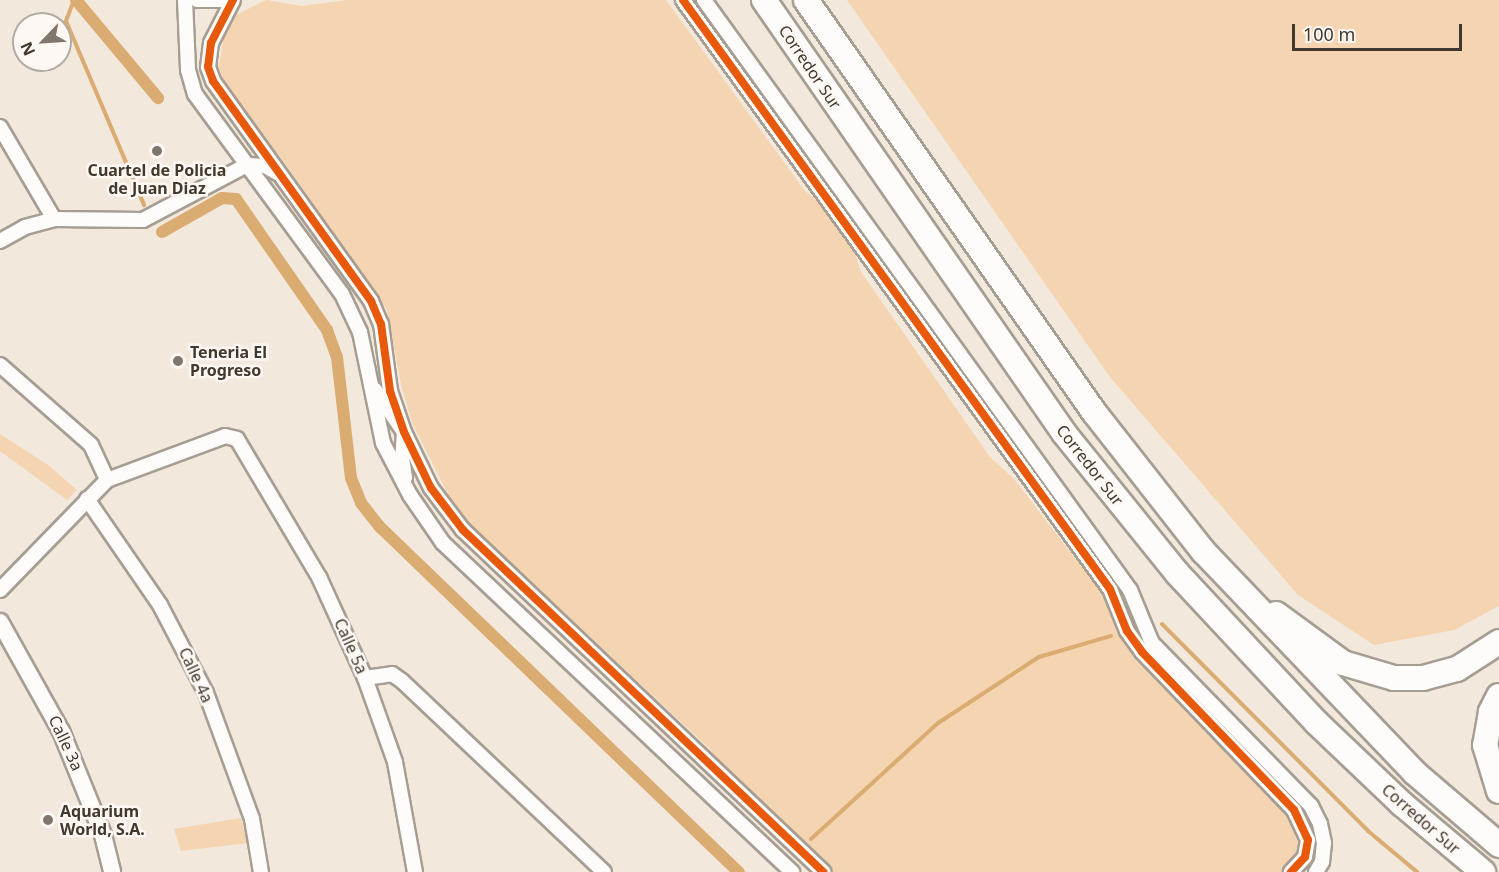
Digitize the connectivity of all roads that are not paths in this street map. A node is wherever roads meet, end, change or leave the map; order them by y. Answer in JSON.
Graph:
{"nodes":[{"id":1,"x":185,"y":0,"type":"edge"},
{"id":2,"x":197,"y":0,"type":"edge"},
{"id":3,"x":226,"y":0,"type":"edge"},
{"id":4,"x":233,"y":0,"type":"edge"},
{"id":5,"x":683,"y":0,"type":"edge"},
{"id":6,"x":704,"y":0,"type":"edge"},
{"id":7,"x":764,"y":0,"type":"edge"},
{"id":8,"x":806,"y":0,"type":"edge"},
{"id":9,"x":0,"y":127,"type":"edge"},
{"id":10,"x":247,"y":131,"type":"junction"},
{"id":11,"x":247,"y":165,"type":"junction"},
{"id":12,"x":281,"y":176,"type":"junction"},
{"id":13,"x":54,"y":219,"type":"junction"},
{"id":14,"x":0,"y":241,"type":"edge"},
{"id":15,"x":0,"y":365,"type":"edge"},
{"id":16,"x":368,"y":374,"type":"junction"},
{"id":17,"x":404,"y":432,"type":"junction"},
{"id":18,"x":107,"y":480,"type":"junction"},
{"id":19,"x":410,"y":495,"type":"junction"},
{"id":20,"x":87,"y":499,"type":"junction"},
{"id":21,"x":1224,"y":575,"type":"junction"},
{"id":22,"x":0,"y":590,"type":"edge"},
{"id":23,"x":0,"y":622,"type":"edge"},
{"id":24,"x":1499,"y":642,"type":"edge"},
{"id":25,"x":557,"y":651,"type":"junction"},
{"id":26,"x":609,"y":669,"type":"junction"},
{"id":27,"x":365,"y":678,"type":"junction"},
{"id":28,"x":1499,"y":696,"type":"edge"},
{"id":29,"x":631,"y":720,"type":"junction"},
{"id":30,"x":1499,"y":791,"type":"edge"},
{"id":31,"x":1499,"y":844,"type":"edge"},
{"id":32,"x":112,"y":872,"type":"edge"},
{"id":33,"x":261,"y":872,"type":"edge"},
{"id":34,"x":415,"y":872,"type":"edge"},
{"id":35,"x":604,"y":872,"type":"edge"},
{"id":36,"x":792,"y":872,"type":"edge"},
{"id":37,"x":824,"y":872,"type":"edge"},
{"id":38,"x":1291,"y":872,"type":"edge"},
{"id":39,"x":1316,"y":872,"type":"edge"},
{"id":40,"x":1483,"y":872,"type":"edge"}],
"edges":[{"from":1,"to":11,"type":"street"},
{"from":2,"to":3,"type":"street"},
{"from":4,"to":10,"type":"street"},
{"from":5,"to":38,"type":"street"},
{"from":6,"to":39,"type":"street"},
{"from":7,"to":40,"type":"highway","name":"Corredor Sur"},
{"from":8,"to":21,"type":"highway","name":"Corredor Sur"},
{"from":9,"to":13,"type":"street"},
{"from":10,"to":11,"type":"street"},
{"from":10,"to":12,"type":"street"},
{"from":11,"to":12,"type":"street"},
{"from":11,"to":13,"type":"street"},
{"from":11,"to":16,"type":"street"},
{"from":12,"to":17,"type":"street"},
{"from":13,"to":14,"type":"street"},
{"from":15,"to":18,"type":"street"},
{"from":16,"to":17,"type":"street"},
{"from":16,"to":19,"type":"street"},
{"from":17,"to":19,"type":"street"},
{"from":17,"to":26,"type":"street"},
{"from":18,"to":20,"type":"street"},
{"from":18,"to":27,"type":"street","name":"Calle 5a"},
{"from":19,"to":25,"type":"street"},
{"from":20,"to":22,"type":"street"},
{"from":20,"to":33,"type":"street","name":"Calle 4a"},
{"from":21,"to":24,"type":"highway"},
{"from":21,"to":31,"type":"highway","name":"Corredor Sur"},
{"from":23,"to":32,"type":"street","name":"Calle 3a"},
{"from":25,"to":26,"type":"street"},
{"from":25,"to":29,"type":"street"},
{"from":26,"to":29,"type":"street"},
{"from":26,"to":37,"type":"street"},
{"from":27,"to":34,"type":"street","name":"Calle 5a"},
{"from":27,"to":35,"type":"street"},
{"from":28,"to":30,"type":"highway"},
{"from":29,"to":36,"type":"street"}]}
